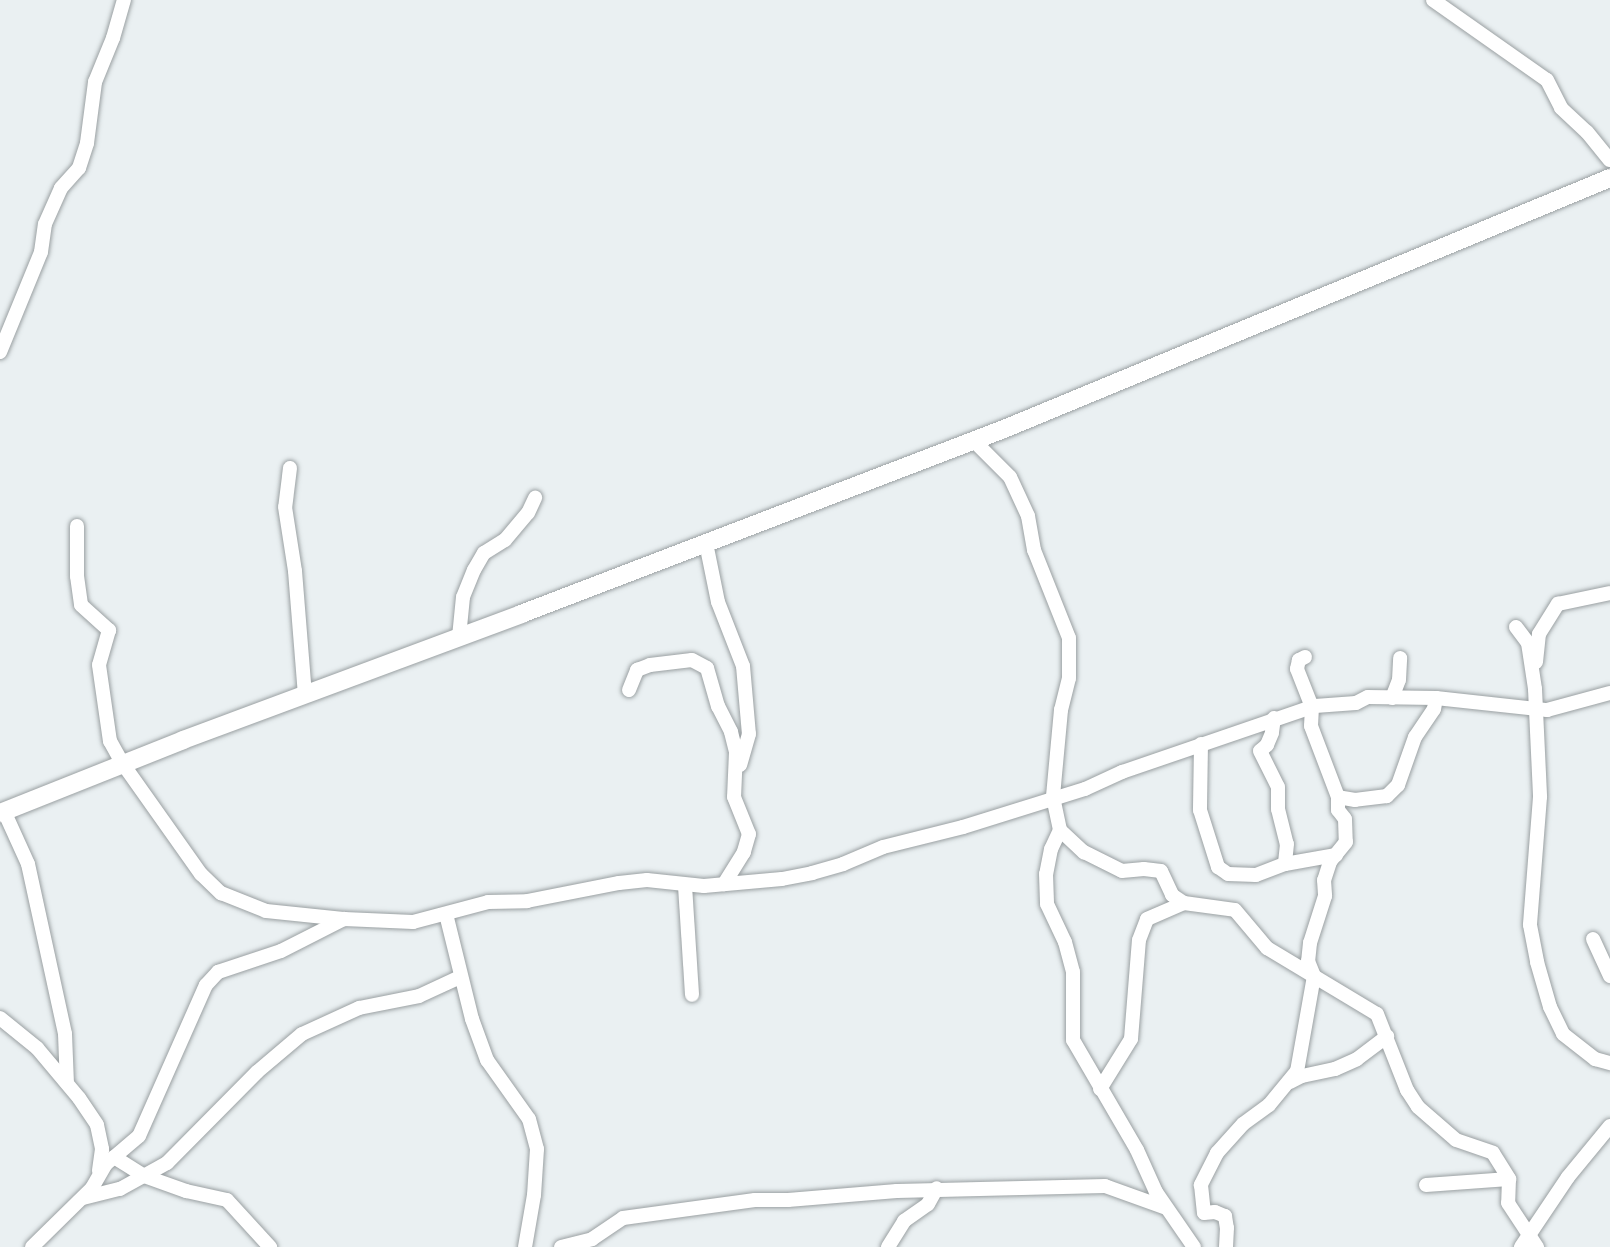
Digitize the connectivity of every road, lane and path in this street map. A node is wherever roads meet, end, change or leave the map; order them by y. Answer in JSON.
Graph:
{"nodes":[{"id":1,"x":124,"y":0,"type":"edge"},
{"id":2,"x":1433,"y":0,"type":"edge"},
{"id":3,"x":1610,"y":160,"type":"edge"},
{"id":4,"x":1610,"y":178,"type":"edge"},
{"id":5,"x":0,"y":352,"type":"edge"},
{"id":6,"x":973,"y":440,"type":"junction"},
{"id":7,"x":290,"y":468,"type":"dead end"},
{"id":8,"x":535,"y":498,"type":"dead end"},
{"id":9,"x":77,"y":526,"type":"dead end"},
{"id":10,"x":706,"y":543,"type":"junction"},
{"id":11,"x":1610,"y":593,"type":"edge"},
{"id":12,"x":1516,"y":627,"type":"dead end"},
{"id":13,"x":459,"y":637,"type":"junction"},
{"id":14,"x":1305,"y":657,"type":"dead end"},
{"id":15,"x":1400,"y":658,"type":"dead end"},
{"id":16,"x":629,"y":690,"type":"dead end"},
{"id":17,"x":1610,"y":693,"type":"edge"},
{"id":18,"x":305,"y":694,"type":"junction"},
{"id":19,"x":1392,"y":698,"type":"junction"},
{"id":20,"x":1436,"y":698,"type":"junction"},
{"id":21,"x":1312,"y":707,"type":"junction"},
{"id":22,"x":1536,"y":709,"type":"junction"},
{"id":23,"x":1274,"y":718,"type":"junction"},
{"id":24,"x":1201,"y":744,"type":"junction"},
{"id":25,"x":123,"y":764,"type":"junction"},
{"id":26,"x":737,"y":772,"type":"junction"},
{"id":27,"x":1338,"y":797,"type":"junction"},
{"id":28,"x":1053,"y":798,"type":"junction"},
{"id":29,"x":2,"y":812,"type":"edge"},
{"id":30,"x":1060,"y":830,"type":"junction"},
{"id":31,"x":1336,"y":855,"type":"junction"},
{"id":32,"x":1285,"y":864,"type":"junction"},
{"id":33,"x":724,"y":884,"type":"junction"},
{"id":34,"x":685,"y":886,"type":"junction"},
{"id":35,"x":1184,"y":903,"type":"junction"},
{"id":36,"x":446,"y":914,"type":"junction"},
{"id":37,"x":345,"y":919,"type":"junction"},
{"id":38,"x":1593,"y":939,"type":"dead end"},
{"id":39,"x":1314,"y":976,"type":"junction"},
{"id":40,"x":1610,"y":976,"type":"edge"},
{"id":41,"x":460,"y":977,"type":"junction"},
{"id":42,"x":692,"y":995,"type":"dead end"},
{"id":43,"x":0,"y":1018,"type":"edge"},
{"id":44,"x":1387,"y":1036,"type":"junction"},
{"id":45,"x":1610,"y":1063,"type":"edge"},
{"id":46,"x":1290,"y":1082,"type":"junction"},
{"id":47,"x":67,"y":1083,"type":"junction"},
{"id":48,"x":1100,"y":1089,"type":"junction"},
{"id":49,"x":1610,"y":1126,"type":"edge"},
{"id":50,"x":114,"y":1157,"type":"junction"},
{"id":51,"x":99,"y":1176,"type":"junction"},
{"id":52,"x":144,"y":1176,"type":"junction"},
{"id":53,"x":1509,"y":1179,"type":"junction"},
{"id":54,"x":1426,"y":1185,"type":"dead end"},
{"id":55,"x":937,"y":1188,"type":"junction"},
{"id":56,"x":83,"y":1198,"type":"junction"},
{"id":57,"x":1166,"y":1208,"type":"junction"},
{"id":58,"x":1525,"y":1241,"type":"edge"},
{"id":59,"x":32,"y":1247,"type":"edge"},
{"id":60,"x":270,"y":1247,"type":"edge"},
{"id":61,"x":525,"y":1247,"type":"edge"},
{"id":62,"x":561,"y":1247,"type":"edge"},
{"id":63,"x":888,"y":1247,"type":"edge"},
{"id":64,"x":1194,"y":1247,"type":"edge"},
{"id":65,"x":1226,"y":1247,"type":"edge"},
{"id":66,"x":1512,"y":1247,"type":"edge"},
{"id":67,"x":1537,"y":1247,"type":"edge"}],
"edges":[{"from":1,"to":5,"type":"street"},
{"from":2,"to":3,"type":"street"},
{"from":4,"to":6,"type":"street"},
{"from":6,"to":10,"type":"street"},
{"from":6,"to":28,"type":"street"},
{"from":7,"to":18,"type":"street"},
{"from":8,"to":13,"type":"street"},
{"from":9,"to":25,"type":"street"},
{"from":10,"to":13,"type":"street"},
{"from":10,"to":26,"type":"street"},
{"from":11,"to":22,"type":"street"},
{"from":12,"to":22,"type":"street"},
{"from":13,"to":18,"type":"street"},
{"from":14,"to":21,"type":"street"},
{"from":15,"to":19,"type":"street"},
{"from":16,"to":26,"type":"street"},
{"from":17,"to":22,"type":"street"},
{"from":18,"to":25,"type":"street"},
{"from":19,"to":20,"type":"street"},
{"from":19,"to":21,"type":"street"},
{"from":20,"to":22,"type":"street"},
{"from":20,"to":27,"type":"street"},
{"from":21,"to":23,"type":"street"},
{"from":21,"to":27,"type":"street"},
{"from":22,"to":45,"type":"street"},
{"from":23,"to":24,"type":"street"},
{"from":23,"to":32,"type":"street"},
{"from":24,"to":28,"type":"street"},
{"from":24,"to":32,"type":"street"},
{"from":25,"to":29,"type":"street"},
{"from":25,"to":37,"type":"street"},
{"from":26,"to":33,"type":"street"},
{"from":27,"to":31,"type":"street"},
{"from":28,"to":30,"type":"street"},
{"from":28,"to":33,"type":"street"},
{"from":29,"to":47,"type":"street"},
{"from":30,"to":35,"type":"street"},
{"from":30,"to":48,"type":"street"},
{"from":31,"to":32,"type":"street"},
{"from":31,"to":39,"type":"street"},
{"from":33,"to":34,"type":"street"},
{"from":34,"to":36,"type":"street"},
{"from":34,"to":42,"type":"street"},
{"from":35,"to":39,"type":"street"},
{"from":35,"to":48,"type":"street"},
{"from":36,"to":37,"type":"street"},
{"from":36,"to":41,"type":"street"},
{"from":37,"to":50,"type":"street"},
{"from":38,"to":40,"type":"street"},
{"from":39,"to":44,"type":"street"},
{"from":39,"to":46,"type":"street"},
{"from":41,"to":52,"type":"street"},
{"from":41,"to":61,"type":"street"},
{"from":43,"to":47,"type":"street"},
{"from":44,"to":46,"type":"street"},
{"from":44,"to":53,"type":"street"},
{"from":46,"to":65,"type":"street"},
{"from":47,"to":51,"type":"street"},
{"from":48,"to":57,"type":"street"},
{"from":49,"to":58,"type":"street"},
{"from":50,"to":51,"type":"street"},
{"from":50,"to":52,"type":"street"},
{"from":51,"to":56,"type":"street"},
{"from":52,"to":56,"type":"street"},
{"from":52,"to":60,"type":"street"},
{"from":53,"to":54,"type":"street"},
{"from":53,"to":58,"type":"street"},
{"from":55,"to":57,"type":"street"},
{"from":55,"to":62,"type":"street"},
{"from":55,"to":63,"type":"street"},
{"from":56,"to":59,"type":"street"},
{"from":57,"to":64,"type":"street"},
{"from":58,"to":66,"type":"street"},
{"from":58,"to":67,"type":"street"}]}
